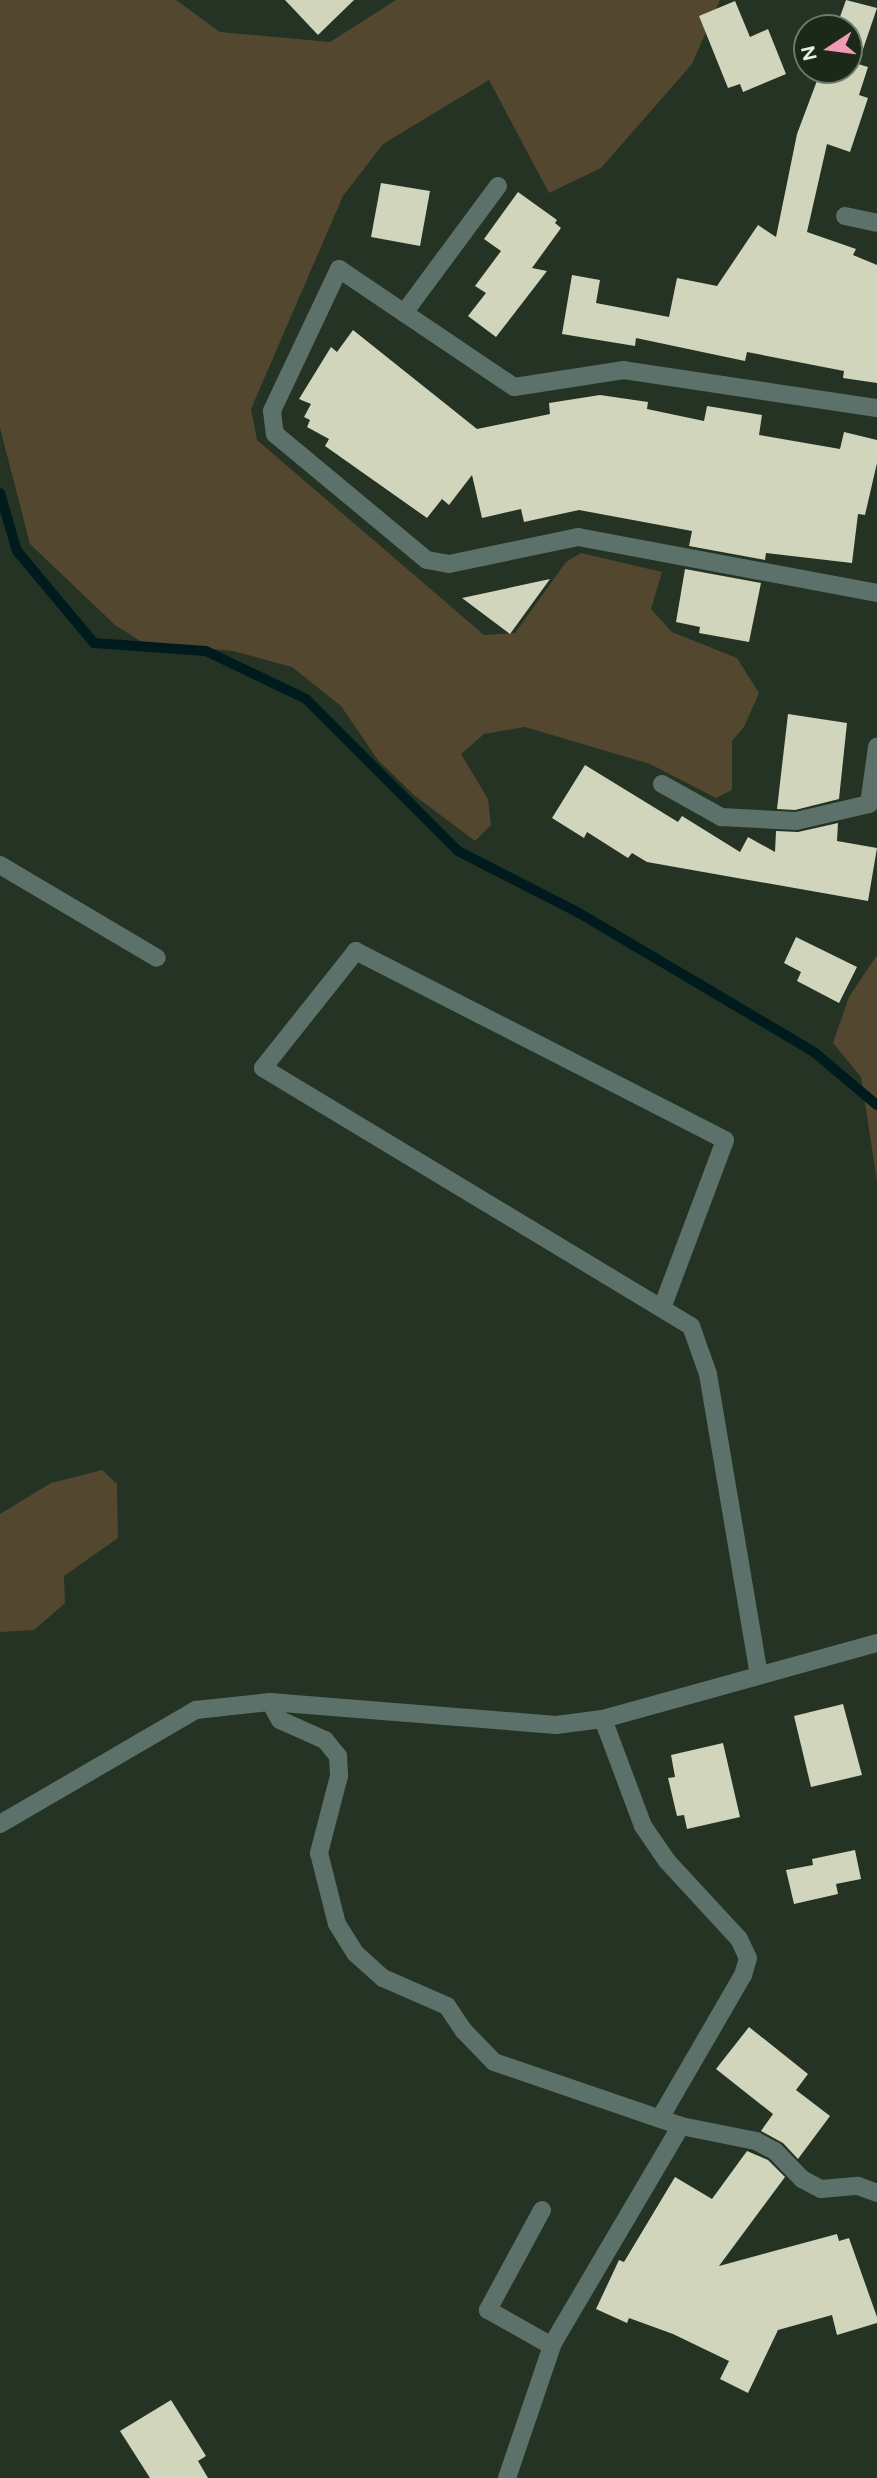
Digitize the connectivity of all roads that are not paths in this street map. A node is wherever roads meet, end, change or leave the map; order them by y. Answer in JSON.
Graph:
{"nodes":[{"id":1,"x":498,"y":186,"type":"dead end"},
{"id":2,"x":845,"y":216,"type":"dead end"},
{"id":3,"x":877,"y":223,"type":"edge"},
{"id":4,"x":404,"y":313,"type":"junction"},
{"id":5,"x":877,"y":408,"type":"edge"},
{"id":6,"x":877,"y":593,"type":"edge"},
{"id":7,"x":877,"y":747,"type":"edge"},
{"id":8,"x":662,"y":783,"type":"dead end"},
{"id":9,"x":0,"y":865,"type":"edge"},
{"id":10,"x":157,"y":958,"type":"dead end"},
{"id":11,"x":662,"y":1308,"type":"junction"},
{"id":12,"x":877,"y":1643,"type":"edge"},
{"id":13,"x":759,"y":1674,"type":"junction"},
{"id":14,"x":270,"y":1702,"type":"junction"},
{"id":15,"x":603,"y":1719,"type":"junction"},
{"id":16,"x":0,"y":1824,"type":"edge"},
{"id":17,"x":660,"y":2118,"type":"junction"},
{"id":18,"x":681,"y":2126,"type":"junction"},
{"id":19,"x":877,"y":2193,"type":"edge"},
{"id":20,"x":542,"y":2210,"type":"dead end"},
{"id":21,"x":552,"y":2346,"type":"junction"},
{"id":22,"x":507,"y":2478,"type":"edge"}],
"edges":[{"from":1,"to":4,"type":"street"},
{"from":2,"to":3,"type":"street"},
{"from":4,"to":5,"type":"street"},
{"from":4,"to":6,"type":"street"},
{"from":7,"to":8,"type":"street"},
{"from":9,"to":10,"type":"street"},
{"from":11,"to":11,"type":"street"},
{"from":11,"to":13,"type":"street"},
{"from":12,"to":13,"type":"street"},
{"from":13,"to":15,"type":"street"},
{"from":14,"to":15,"type":"street"},
{"from":14,"to":16,"type":"street"},
{"from":14,"to":17,"type":"street"},
{"from":15,"to":17,"type":"street"},
{"from":17,"to":18,"type":"street"},
{"from":18,"to":19,"type":"street"},
{"from":18,"to":21,"type":"street"},
{"from":20,"to":21,"type":"street"},
{"from":21,"to":22,"type":"street"}]}
